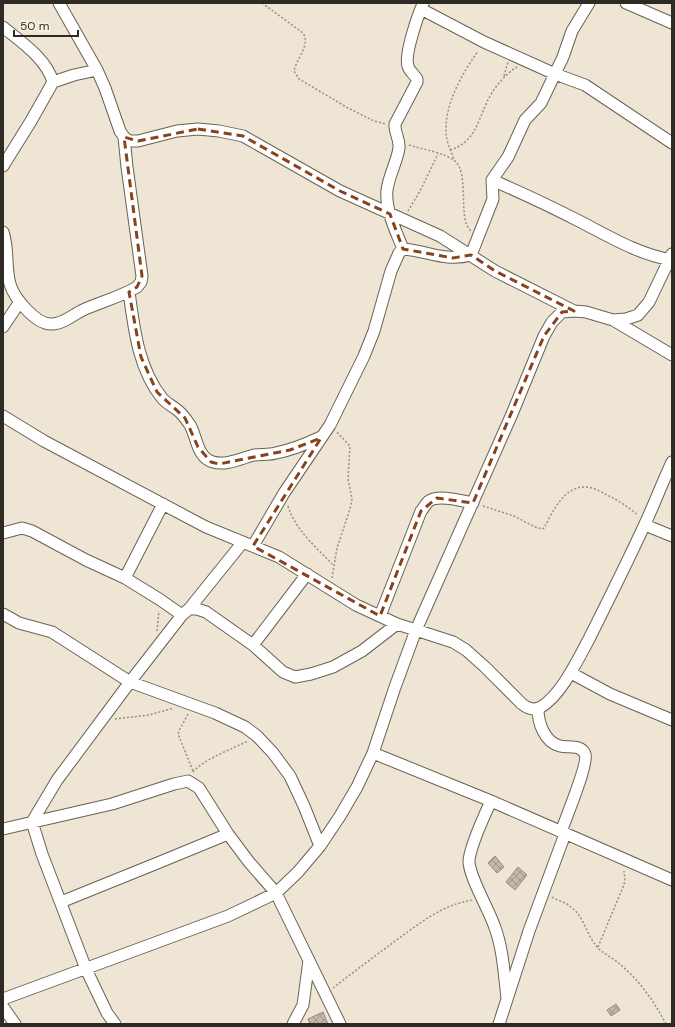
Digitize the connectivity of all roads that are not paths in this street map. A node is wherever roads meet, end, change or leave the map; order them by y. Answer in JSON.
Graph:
{"nodes":[{"id":1,"x":59,"y":3,"type":"edge"},
{"id":2,"x":589,"y":3,"type":"edge"},
{"id":3,"x":626,"y":3,"type":"edge"},
{"id":4,"x":422,"y":6,"type":"edge"},
{"id":5,"x":672,"y":23,"type":"edge"},
{"id":6,"x":3,"y":27,"type":"edge"},
{"id":7,"x":97,"y":70,"type":"junction"},
{"id":8,"x":555,"y":74,"type":"junction"},
{"id":9,"x":53,"y":82,"type":"junction"},
{"id":10,"x":124,"y":137,"type":"junction"},
{"id":11,"x":672,"y":143,"type":"edge"},
{"id":12,"x":3,"y":166,"type":"edge"},
{"id":13,"x":492,"y":180,"type":"junction"},
{"id":14,"x":390,"y":214,"type":"junction"},
{"id":15,"x":403,"y":220,"type":"junction"},
{"id":16,"x":3,"y":232,"type":"edge"},
{"id":17,"x":398,"y":236,"type":"junction"},
{"id":18,"x":403,"y":249,"type":"junction"},
{"id":19,"x":471,"y":255,"type":"junction"},
{"id":20,"x":671,"y":258,"type":"edge"},
{"id":21,"x":129,"y":292,"type":"junction"},
{"id":22,"x":19,"y":303,"type":"junction"},
{"id":23,"x":574,"y":311,"type":"junction"},
{"id":24,"x":613,"y":320,"type":"junction"},
{"id":25,"x":3,"y":327,"type":"edge"},
{"id":26,"x":672,"y":355,"type":"edge"},
{"id":27,"x":3,"y":416,"type":"edge"},
{"id":28,"x":322,"y":437,"type":"junction"},
{"id":29,"x":672,"y":462,"type":"edge"},
{"id":30,"x":474,"y":503,"type":"junction"},
{"id":31,"x":163,"y":504,"type":"junction"},
{"id":32,"x":646,"y":523,"type":"junction"},
{"id":33,"x":3,"y":533,"type":"edge"},
{"id":34,"x":672,"y":536,"type":"edge"},
{"id":35,"x":248,"y":544,"type":"junction"},
{"id":36,"x":307,"y":574,"type":"junction"},
{"id":37,"x":125,"y":578,"type":"junction"},
{"id":38,"x":185,"y":612,"type":"junction"},
{"id":39,"x":3,"y":614,"type":"edge"},
{"id":40,"x":380,"y":616,"type":"junction"},
{"id":41,"x":397,"y":624,"type":"junction"},
{"id":42,"x":416,"y":630,"type":"junction"},
{"id":43,"x":253,"y":644,"type":"junction"},
{"id":44,"x":571,"y":673,"type":"junction"},
{"id":45,"x":130,"y":682,"type":"junction"},
{"id":46,"x":538,"y":709,"type":"junction"},
{"id":47,"x":672,"y":720,"type":"edge"},
{"id":48,"x":373,"y":753,"type":"junction"},
{"id":49,"x":491,"y":801,"type":"junction"},
{"id":50,"x":32,"y":822,"type":"junction"},
{"id":51,"x":3,"y":828,"type":"edge"},
{"id":52,"x":563,"y":833,"type":"junction"},
{"id":53,"x":228,"y":834,"type":"junction"},
{"id":54,"x":320,"y":846,"type":"junction"},
{"id":55,"x":672,"y":880,"type":"edge"},
{"id":56,"x":276,"y":893,"type":"junction"},
{"id":57,"x":61,"y":902,"type":"junction"},
{"id":58,"x":309,"y":959,"type":"junction"},
{"id":59,"x":86,"y":969,"type":"junction"},
{"id":60,"x":507,"y":998,"type":"junction"},
{"id":61,"x":3,"y":1000,"type":"edge"},
{"id":62,"x":15,"y":1024,"type":"edge"},
{"id":63,"x":115,"y":1024,"type":"edge"},
{"id":64,"x":293,"y":1024,"type":"edge"},
{"id":65,"x":340,"y":1024,"type":"edge"},
{"id":66,"x":499,"y":1024,"type":"edge"}],
"edges":[{"from":1,"to":7,"type":"street"},
{"from":2,"to":8,"type":"street"},
{"from":3,"to":5,"type":"street"},
{"from":4,"to":8,"type":"street"},
{"from":4,"to":14,"type":"street"},
{"from":6,"to":9,"type":"street"},
{"from":7,"to":9,"type":"street"},
{"from":7,"to":10,"type":"street"},
{"from":8,"to":11,"type":"street"},
{"from":8,"to":13,"type":"street"},
{"from":9,"to":12,"type":"street"},
{"from":10,"to":14,"type":"street"},
{"from":10,"to":21,"type":"street"},
{"from":13,"to":19,"type":"street"},
{"from":13,"to":20,"type":"street"},
{"from":14,"to":15,"type":"street"},
{"from":14,"to":17,"type":"street"},
{"from":15,"to":17,"type":"street"},
{"from":15,"to":19,"type":"street"},
{"from":16,"to":22,"type":"street"},
{"from":17,"to":18,"type":"street"},
{"from":18,"to":19,"type":"street"},
{"from":18,"to":28,"type":"street"},
{"from":19,"to":23,"type":"street"},
{"from":20,"to":24,"type":"street"},
{"from":21,"to":22,"type":"street"},
{"from":21,"to":28,"type":"street"},
{"from":22,"to":25,"type":"street"},
{"from":23,"to":24,"type":"street"},
{"from":23,"to":30,"type":"street"},
{"from":24,"to":26,"type":"street"},
{"from":27,"to":31,"type":"street"},
{"from":28,"to":35,"type":"street"},
{"from":29,"to":32,"type":"street"},
{"from":30,"to":40,"type":"street"},
{"from":30,"to":42,"type":"street"},
{"from":31,"to":35,"type":"street"},
{"from":31,"to":37,"type":"street"},
{"from":32,"to":34,"type":"street"},
{"from":32,"to":44,"type":"street"},
{"from":33,"to":37,"type":"street"},
{"from":35,"to":36,"type":"street"},
{"from":35,"to":38,"type":"street"},
{"from":36,"to":40,"type":"street"},
{"from":36,"to":43,"type":"street"},
{"from":37,"to":38,"type":"street"},
{"from":38,"to":43,"type":"street"},
{"from":38,"to":45,"type":"street"},
{"from":39,"to":45,"type":"street"},
{"from":40,"to":41,"type":"street"},
{"from":41,"to":42,"type":"street"},
{"from":41,"to":43,"type":"street"},
{"from":42,"to":46,"type":"street"},
{"from":42,"to":48,"type":"street"},
{"from":44,"to":46,"type":"street"},
{"from":44,"to":47,"type":"street"},
{"from":45,"to":50,"type":"street"},
{"from":45,"to":54,"type":"street"},
{"from":46,"to":52,"type":"street"},
{"from":48,"to":49,"type":"street"},
{"from":48,"to":54,"type":"street"},
{"from":49,"to":52,"type":"street"},
{"from":49,"to":60,"type":"street"},
{"from":50,"to":51,"type":"street"},
{"from":50,"to":53,"type":"street"},
{"from":50,"to":57,"type":"street"},
{"from":52,"to":55,"type":"street"},
{"from":52,"to":60,"type":"street"},
{"from":53,"to":56,"type":"street"},
{"from":53,"to":57,"type":"street"},
{"from":54,"to":56,"type":"street"},
{"from":56,"to":58,"type":"street"},
{"from":56,"to":59,"type":"street"},
{"from":57,"to":59,"type":"street"},
{"from":58,"to":64,"type":"street"},
{"from":58,"to":65,"type":"street"},
{"from":59,"to":61,"type":"street"},
{"from":59,"to":63,"type":"street"},
{"from":60,"to":66,"type":"street"},
{"from":61,"to":62,"type":"street"}]}
